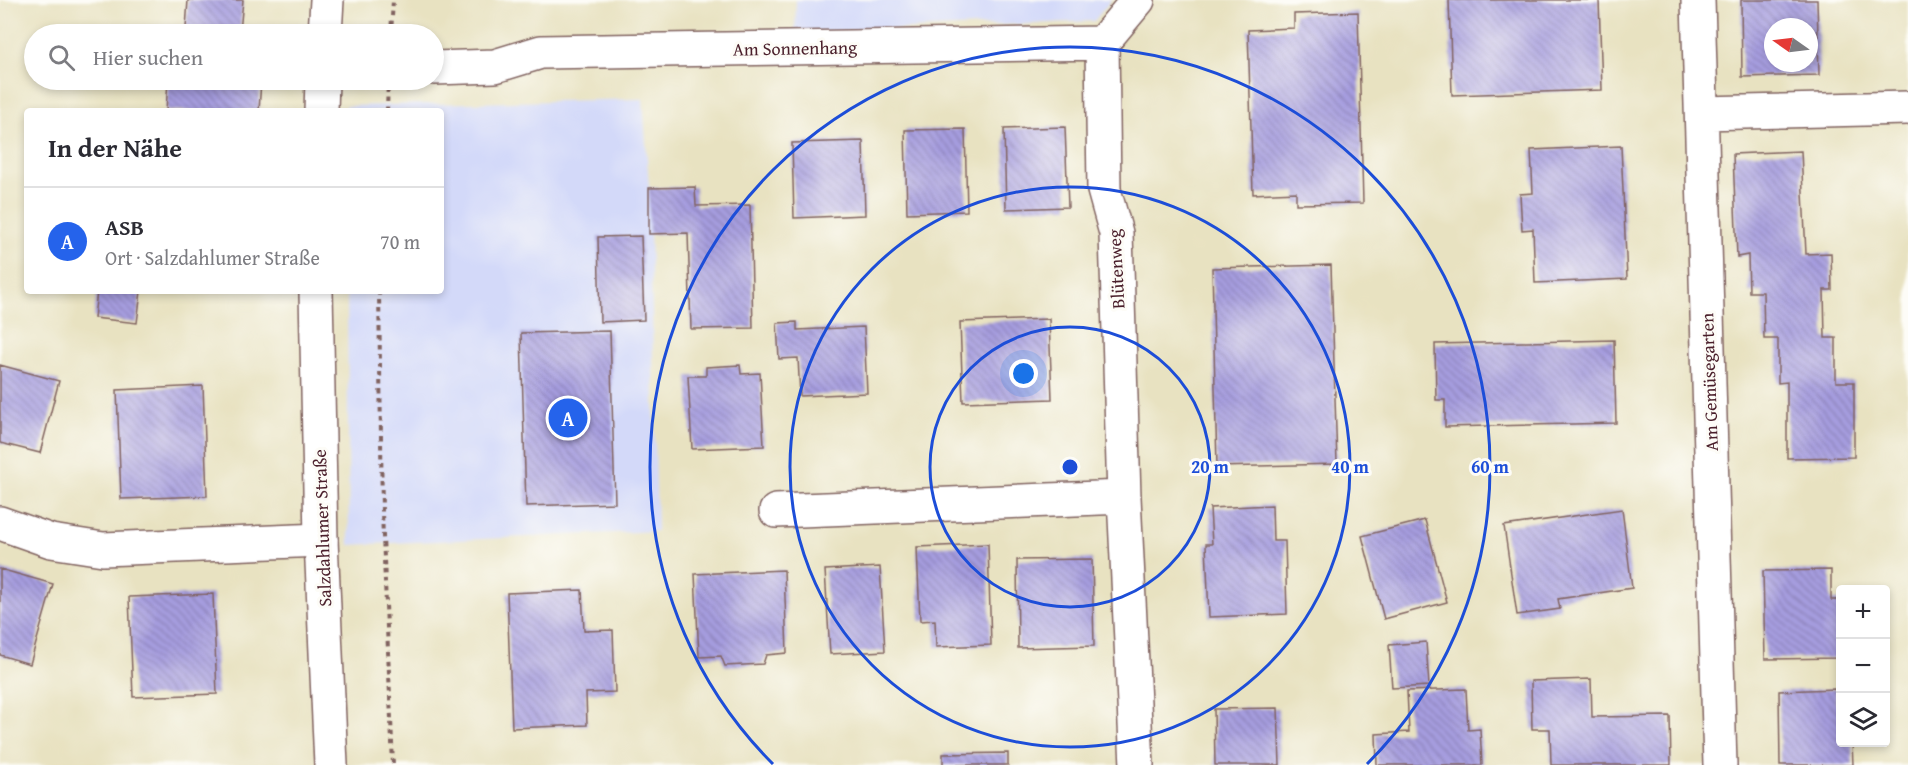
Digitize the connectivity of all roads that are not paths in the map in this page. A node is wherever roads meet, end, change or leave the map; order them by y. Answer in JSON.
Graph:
{"nodes":[{"id":1,"x":327,"y":0,"type":"edge"},
{"id":2,"x":1138,"y":0,"type":"edge"},
{"id":3,"x":1698,"y":0,"type":"edge"},
{"id":4,"x":326,"y":24,"type":"edge"},
{"id":5,"x":1102,"y":44,"type":"junction"},
{"id":6,"x":444,"y":68,"type":"edge"},
{"id":7,"x":322,"y":90,"type":"edge"},
{"id":8,"x":321,"y":108,"type":"edge"},
{"id":9,"x":1908,"y":108,"type":"edge"},
{"id":10,"x":1702,"y":113,"type":"junction"},
{"id":11,"x":316,"y":294,"type":"edge"},
{"id":12,"x":1124,"y":496,"type":"junction"},
{"id":13,"x":776,"y":512,"type":"dead end"},
{"id":14,"x":0,"y":523,"type":"edge"},
{"id":15,"x":321,"y":540,"type":"junction"},
{"id":16,"x":332,"y":765,"type":"edge"},
{"id":17,"x":1137,"y":765,"type":"edge"},
{"id":18,"x":1720,"y":765,"type":"edge"}],
"edges":[{"from":1,"to":4,"type":"street"},
{"from":2,"to":5,"type":"street"},
{"from":3,"to":10,"type":"street","name":"Am Gemüsegarten"},
{"from":5,"to":6,"type":"street","name":"Am Sonnenhang"},
{"from":5,"to":12,"type":"street","name":"Blütenweg"},
{"from":7,"to":8,"type":"street"},
{"from":9,"to":10,"type":"street"},
{"from":10,"to":18,"type":"street","name":"Am Gemüsegarten"},
{"from":11,"to":15,"type":"street","name":"Salzdahlumer Straße"},
{"from":12,"to":13,"type":"street"},
{"from":12,"to":17,"type":"street","name":"Blütenweg"},
{"from":14,"to":15,"type":"street"},
{"from":15,"to":16,"type":"street","name":"Salzdahlumer Straße"}]}
